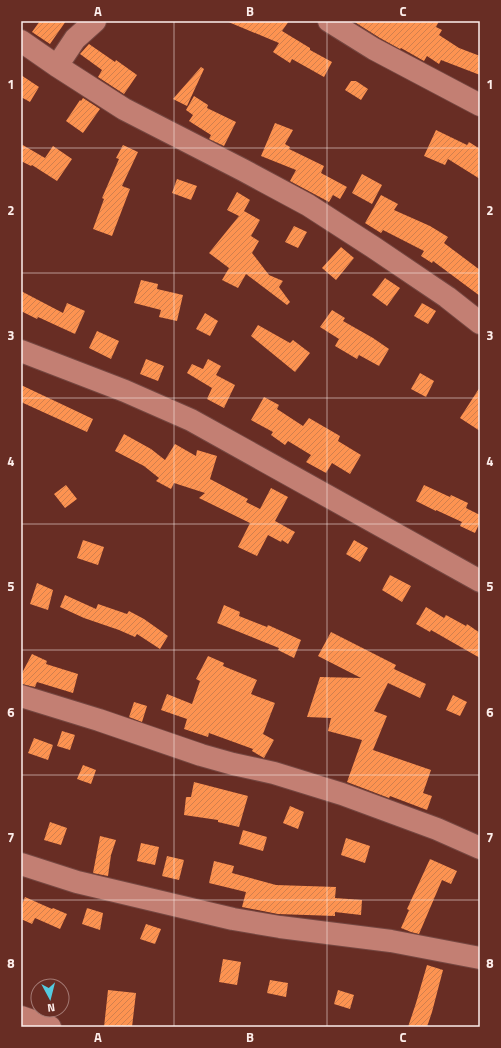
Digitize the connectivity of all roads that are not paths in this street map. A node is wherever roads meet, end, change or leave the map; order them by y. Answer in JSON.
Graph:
{"nodes":[{"id":1,"x":96,"y":21,"type":"edge"},
{"id":2,"x":329,"y":21,"type":"edge"},
{"id":3,"x":21,"y":41,"type":"edge"},
{"id":4,"x":57,"y":66,"type":"junction"},
{"id":5,"x":480,"y":104,"type":"edge"},
{"id":6,"x":480,"y":323,"type":"edge"},
{"id":7,"x":21,"y":351,"type":"edge"},
{"id":8,"x":480,"y":582,"type":"edge"},
{"id":9,"x":21,"y":696,"type":"edge"},
{"id":10,"x":480,"y":848,"type":"edge"},
{"id":11,"x":21,"y":864,"type":"edge"},
{"id":12,"x":480,"y":958,"type":"edge"},
{"id":13,"x":21,"y":1017,"type":"edge"},
{"id":14,"x":50,"y":1027,"type":"edge"}],
"edges":[{"from":1,"to":4,"type":"street"},
{"from":2,"to":5,"type":"street"},
{"from":3,"to":4,"type":"street"},
{"from":4,"to":6,"type":"street"},
{"from":7,"to":8,"type":"street"},
{"from":9,"to":10,"type":"street"},
{"from":11,"to":12,"type":"street"},
{"from":13,"to":14,"type":"street"}]}
